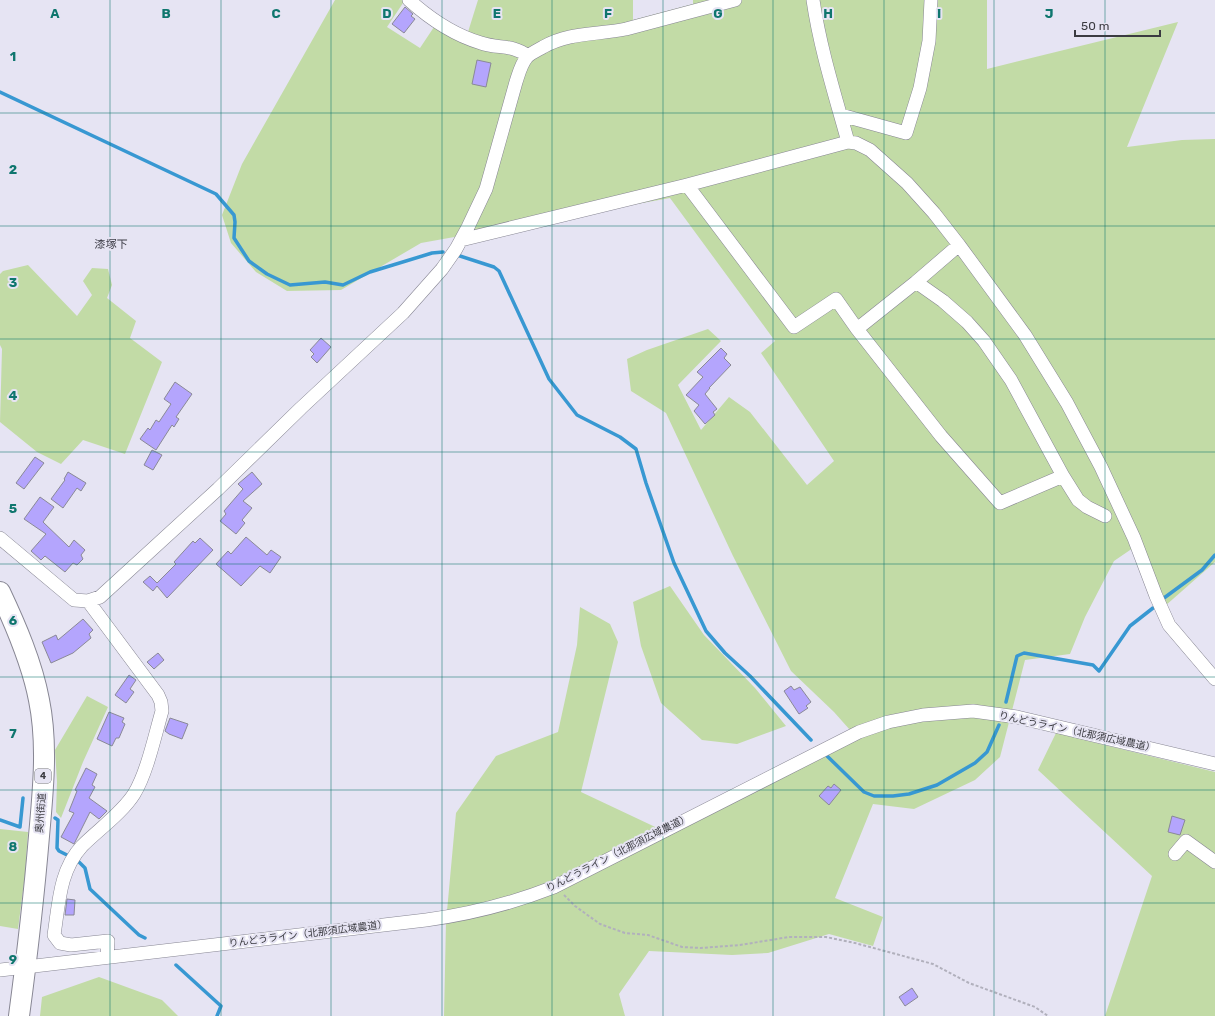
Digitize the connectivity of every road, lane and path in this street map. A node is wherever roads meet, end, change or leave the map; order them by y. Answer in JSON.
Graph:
{"nodes":[{"id":1,"x":409,"y":0,"type":"edge"},
{"id":2,"x":735,"y":0,"type":"edge"},
{"id":3,"x":813,"y":0,"type":"edge"},
{"id":4,"x":931,"y":0,"type":"edge"},
{"id":5,"x":528,"y":56,"type":"junction"},
{"id":6,"x":841,"y":115,"type":"junction"},
{"id":7,"x":848,"y":142,"type":"junction"},
{"id":8,"x":687,"y":185,"type":"junction"},
{"id":9,"x":461,"y":240,"type":"junction"},
{"id":10,"x":959,"y":246,"type":"junction"},
{"id":11,"x":916,"y":282,"type":"junction"},
{"id":12,"x":857,"y":329,"type":"junction"},
{"id":13,"x":1063,"y":476,"type":"junction"},
{"id":14,"x":1105,"y":516,"type":"dead end"},
{"id":15,"x":0,"y":538,"type":"edge"},
{"id":16,"x":0,"y":592,"type":"edge"},
{"id":17,"x":88,"y":601,"type":"junction"},
{"id":18,"x":1215,"y":679,"type":"edge"},
{"id":19,"x":1215,"y":764,"type":"edge"},
{"id":20,"x":1175,"y":854,"type":"dead end"},
{"id":21,"x":1215,"y":862,"type":"edge"},
{"id":22,"x":554,"y":886,"type":"junction"},
{"id":23,"x":107,"y":957,"type":"junction"},
{"id":24,"x":26,"y":967,"type":"junction"},
{"id":25,"x":0,"y":970,"type":"edge"},
{"id":26,"x":19,"y":1016,"type":"edge"},
{"id":27,"x":1048,"y":1016,"type":"edge"}],
"edges":[{"from":1,"to":5,"type":"street"},
{"from":2,"to":5,"type":"street"},
{"from":3,"to":6,"type":"street"},
{"from":4,"to":6,"type":"street"},
{"from":5,"to":9,"type":"street"},
{"from":6,"to":7,"type":"street"},
{"from":7,"to":8,"type":"street"},
{"from":7,"to":10,"type":"street"},
{"from":8,"to":9,"type":"street"},
{"from":8,"to":12,"type":"street"},
{"from":9,"to":17,"type":"street"},
{"from":10,"to":11,"type":"street"},
{"from":10,"to":18,"type":"street"},
{"from":11,"to":12,"type":"street"},
{"from":11,"to":13,"type":"street"},
{"from":12,"to":13,"type":"street"},
{"from":13,"to":14,"type":"street"},
{"from":15,"to":17,"type":"street"},
{"from":16,"to":24,"type":"highway","name":"奥州街道","number":"4"},
{"from":17,"to":23,"type":"street"},
{"from":19,"to":22,"type":"street","name":"りんどうライン（北那須広域農道）"},
{"from":20,"to":21,"type":"street"},
{"from":22,"to":23,"type":"street","name":"りんどうライン（北那須広域農道）"},
{"from":22,"to":27,"type":"path"},
{"from":23,"to":24,"type":"street","name":"りんどうライン（北那須広域農道）"},
{"from":24,"to":25,"type":"street","name":"りんどうライン（北那須広域農道）"},
{"from":24,"to":26,"type":"highway","name":"奥州街道","number":"4"}]}
